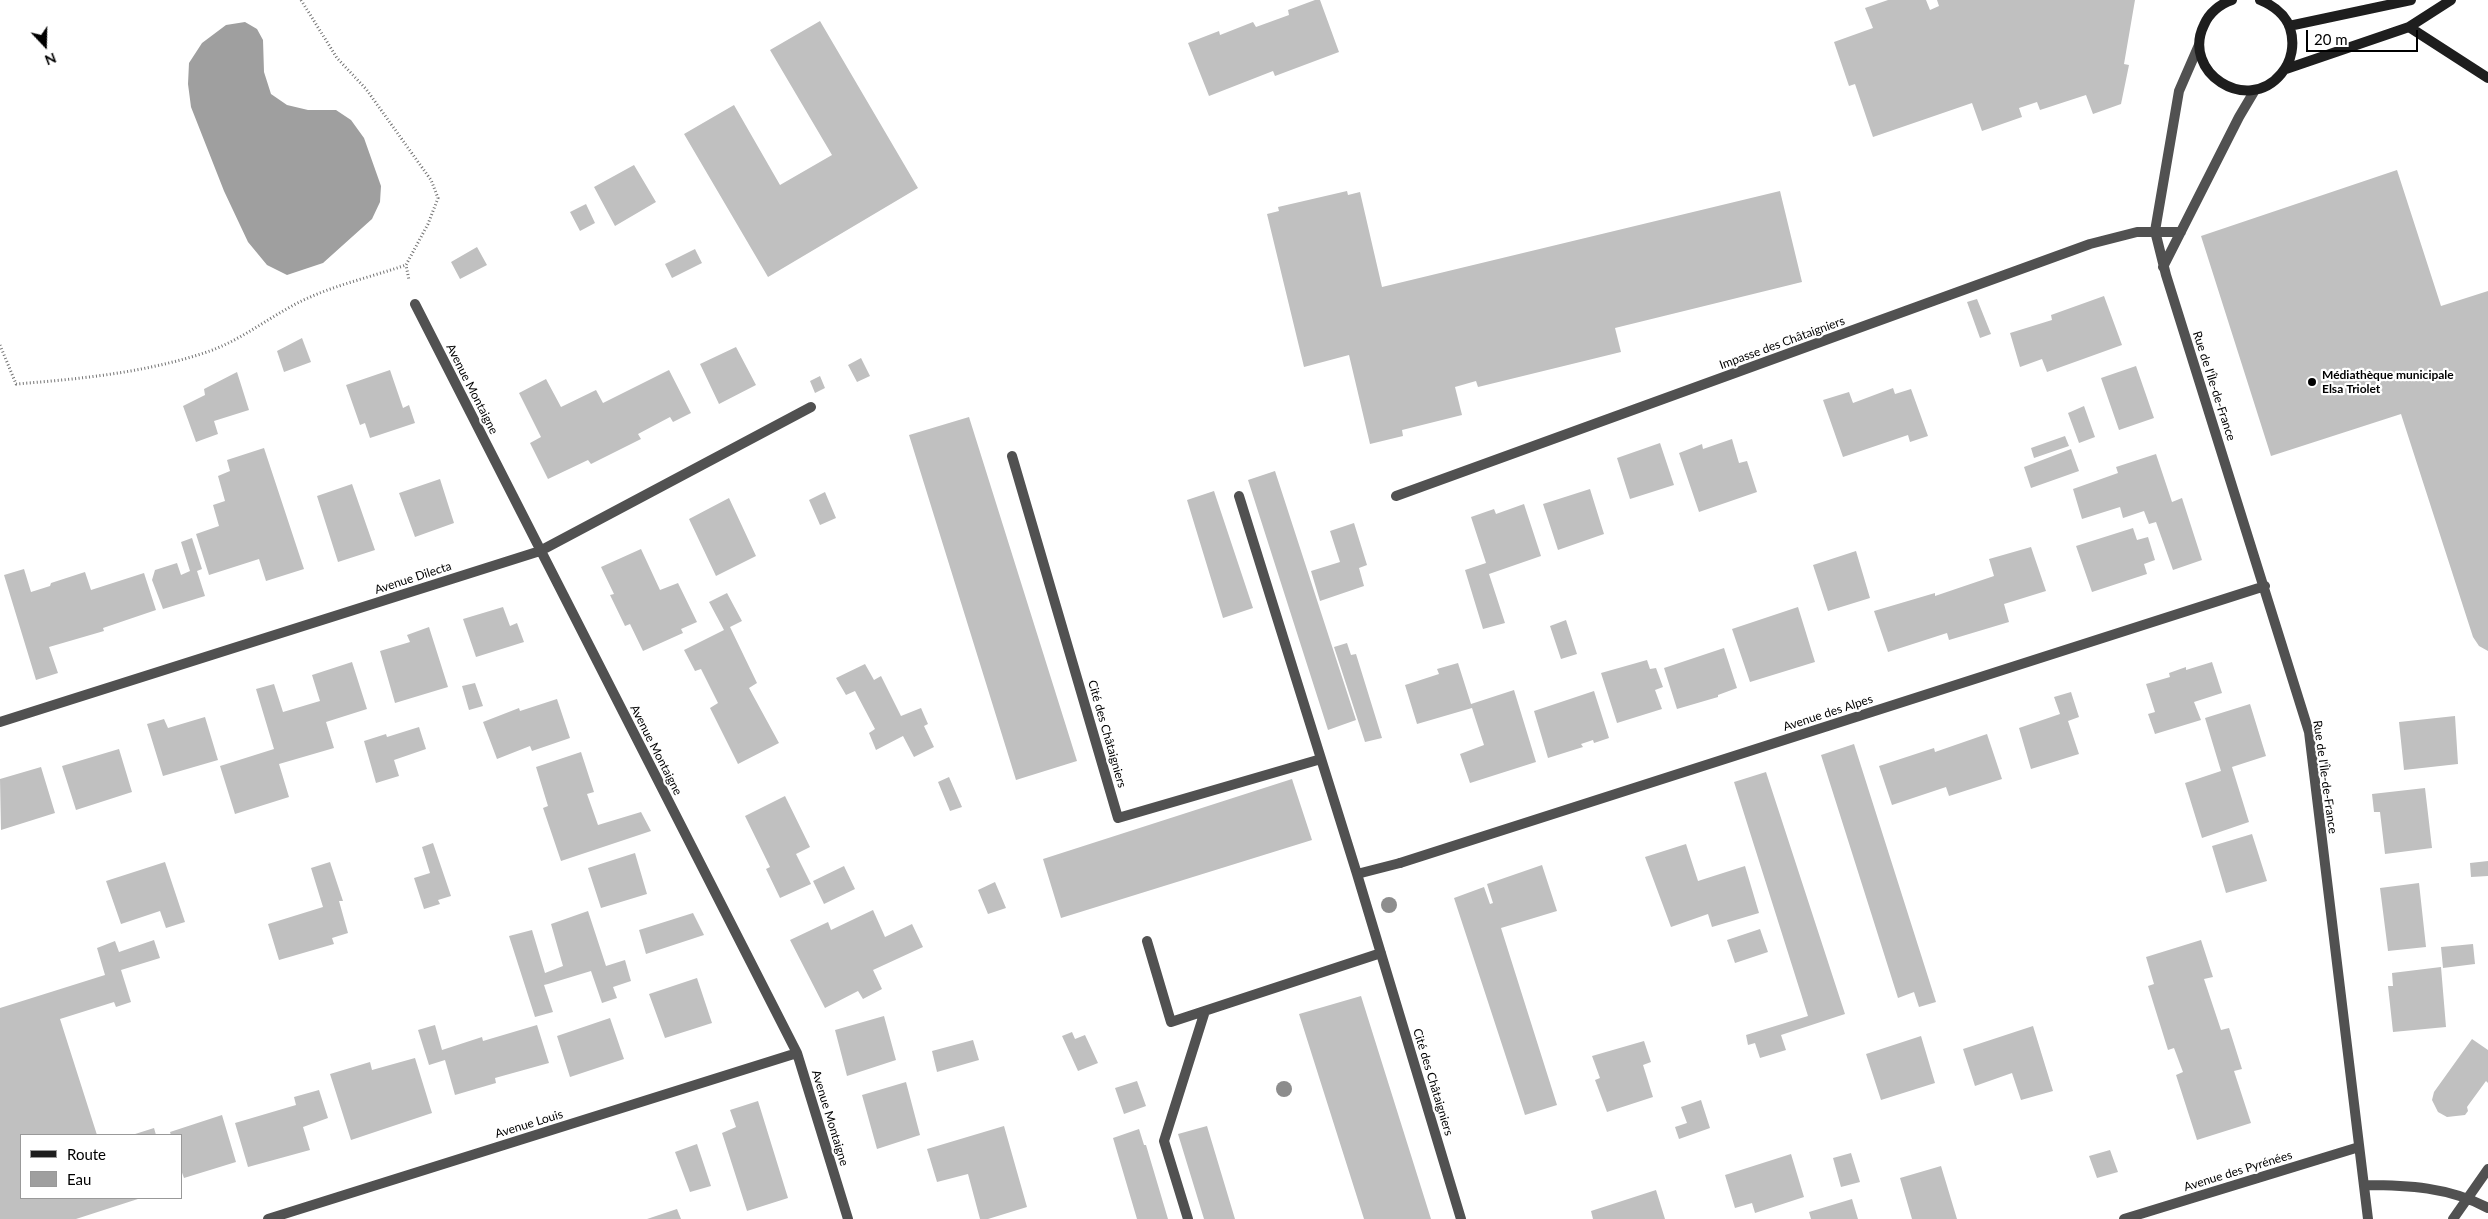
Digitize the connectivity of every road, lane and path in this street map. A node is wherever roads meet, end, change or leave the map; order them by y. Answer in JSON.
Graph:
{"nodes":[{"id":1,"x":301,"y":0,"type":"edge"},
{"id":2,"x":2232,"y":0,"type":"edge"},
{"id":3,"x":2260,"y":0,"type":"edge"},
{"id":4,"x":2411,"y":0,"type":"edge"},
{"id":5,"x":2451,"y":0,"type":"edge"},
{"id":6,"x":2214,"y":4,"type":"edge"},
{"id":7,"x":2289,"y":26,"type":"junction"},
{"id":8,"x":2409,"y":27,"type":"junction"},
{"id":9,"x":2199,"y":45,"type":"junction"},
{"id":10,"x":2286,"y":68,"type":"junction"},
{"id":11,"x":2488,"y":78,"type":"edge"},
{"id":12,"x":2255,"y":90,"type":"junction"},
{"id":13,"x":2155,"y":231,"type":"junction"},
{"id":14,"x":2181,"y":232,"type":"junction"},
{"id":15,"x":406,"y":265,"type":"junction"},
{"id":16,"x":2163,"y":267,"type":"junction"},
{"id":17,"x":415,"y":304,"type":"joint"},
{"id":18,"x":0,"y":345,"type":"edge"},
{"id":19,"x":811,"y":408,"type":"dead end"},
{"id":20,"x":1012,"y":456,"type":"dead end"},
{"id":21,"x":1239,"y":496,"type":"dead end"},
{"id":22,"x":1396,"y":496,"type":"dead end"},
{"id":23,"x":540,"y":552,"type":"junction"},
{"id":24,"x":2265,"y":586,"type":"junction"},
{"id":25,"x":0,"y":722,"type":"edge"},
{"id":26,"x":1321,"y":759,"type":"junction"},
{"id":27,"x":1357,"y":874,"type":"junction"},
{"id":28,"x":1148,"y":941,"type":"dead end"},
{"id":29,"x":1381,"y":953,"type":"junction"},
{"id":30,"x":1205,"y":1011,"type":"junction"},
{"id":31,"x":797,"y":1053,"type":"junction"},
{"id":32,"x":2359,"y":1147,"type":"junction"},
{"id":33,"x":2488,"y":1168,"type":"edge"},
{"id":34,"x":2365,"y":1185,"type":"junction"},
{"id":35,"x":2468,"y":1197,"type":"junction"},
{"id":36,"x":2488,"y":1208,"type":"edge"},
{"id":37,"x":268,"y":1219,"type":"edge"},
{"id":38,"x":848,"y":1219,"type":"edge"},
{"id":39,"x":1188,"y":1219,"type":"edge"},
{"id":40,"x":1461,"y":1219,"type":"edge"},
{"id":41,"x":2124,"y":1219,"type":"edge"},
{"id":42,"x":2368,"y":1219,"type":"edge"},
{"id":43,"x":2453,"y":1219,"type":"edge"}],
"edges":[{"from":1,"to":15,"type":"path"},
{"from":2,"to":6,"type":"street"},
{"from":3,"to":7,"type":"street"},
{"from":4,"to":7,"type":"street"},
{"from":5,"to":8,"type":"street"},
{"from":6,"to":9,"type":"street"},
{"from":7,"to":10,"type":"street"},
{"from":8,"to":10,"type":"street"},
{"from":8,"to":11,"type":"street"},
{"from":9,"to":12,"type":"street"},
{"from":9,"to":13,"type":"street","name":"Rue de l'Île-de-France"},
{"from":10,"to":12,"type":"street"},
{"from":12,"to":14,"type":"street"},
{"from":13,"to":14,"type":"street","name":"Impasse des Châtaigniers"},
{"from":13,"to":16,"type":"street","name":"Rue de l'Île-de-France"},
{"from":13,"to":22,"type":"street","name":"Impasse des Châtaigniers"},
{"from":14,"to":16,"type":"street"},
{"from":15,"to":17,"type":"path"},
{"from":15,"to":18,"type":"path"},
{"from":16,"to":24,"type":"street","name":"Rue de l'Île-de-France"},
{"from":17,"to":23,"type":"street","name":"Avenue Montaigne"},
{"from":19,"to":23,"type":"street","name":"Avenue Dilecta"},
{"from":20,"to":26,"type":"street","name":"Cité des Châtaigniers"},
{"from":21,"to":26,"type":"street","name":"Cité des Châtaigniers"},
{"from":23,"to":25,"type":"street","name":"Avenue Dilecta"},
{"from":23,"to":31,"type":"street","name":"Avenue Montaigne"},
{"from":24,"to":27,"type":"street","name":"Avenue des Alpes"},
{"from":24,"to":32,"type":"street","name":"Rue de l'Île-de-France"},
{"from":26,"to":27,"type":"street","name":"Cité des Châtaigniers"},
{"from":27,"to":29,"type":"street","name":"Cité des Châtaigniers"},
{"from":28,"to":30,"type":"street"},
{"from":29,"to":30,"type":"street"},
{"from":29,"to":40,"type":"street","name":"Cité des Châtaigniers"},
{"from":30,"to":39,"type":"street"},
{"from":31,"to":37,"type":"street","name":"Avenue Louis"},
{"from":31,"to":38,"type":"street","name":"Avenue Montaigne"},
{"from":32,"to":34,"type":"street","name":"Rue de l'Île-de-France"},
{"from":32,"to":41,"type":"street","name":"Avenue des Pyrénées"},
{"from":33,"to":35,"type":"street"},
{"from":34,"to":35,"type":"street"},
{"from":34,"to":42,"type":"street","name":"Rue de l'Île-de-France"},
{"from":35,"to":36,"type":"street"},
{"from":35,"to":43,"type":"street"}]}
